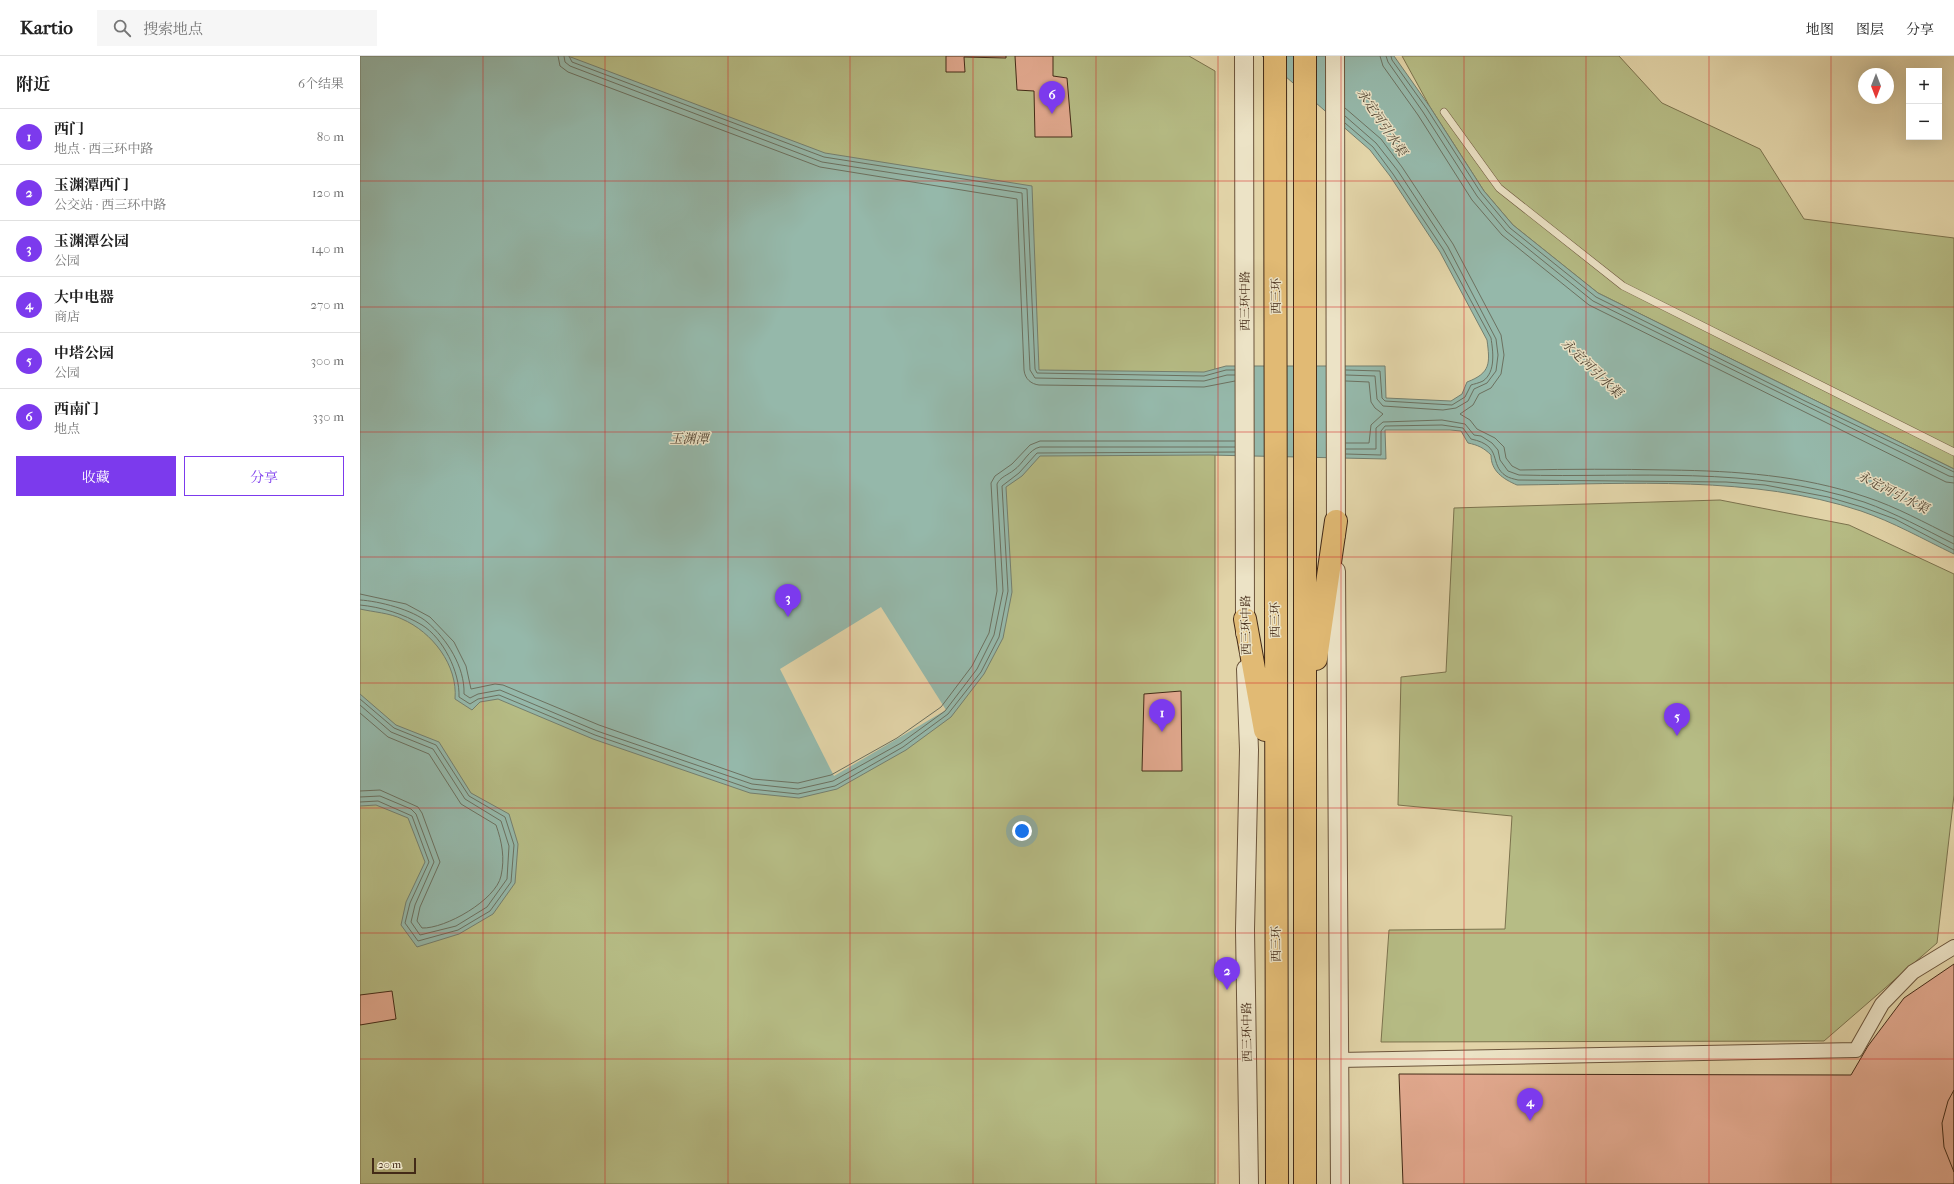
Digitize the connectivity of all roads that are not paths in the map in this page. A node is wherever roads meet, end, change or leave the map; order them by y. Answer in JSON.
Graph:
{"nodes":[{"id":1,"x":1275,"y":56,"type":"edge"},
{"id":2,"x":1305,"y":56,"type":"edge"},
{"id":3,"x":1335,"y":56,"type":"edge"},
{"id":4,"x":1244,"y":60,"type":"edge"},
{"id":5,"x":1444,"y":112,"type":"dead end"},
{"id":6,"x":1954,"y":452,"type":"edge"},
{"id":7,"x":1336,"y":521,"type":"junction"},
{"id":8,"x":1245,"y":620,"type":"junction"},
{"id":9,"x":1305,"y":738,"type":"junction"},
{"id":10,"x":1275,"y":787,"type":"junction"},
{"id":11,"x":1954,"y":947,"type":"edge"},
{"id":12,"x":1339,"y":1060,"type":"junction"},
{"id":13,"x":1249,"y":1184,"type":"edge"},
{"id":14,"x":1277,"y":1184,"type":"edge"},
{"id":15,"x":1305,"y":1184,"type":"edge"},
{"id":16,"x":1340,"y":1184,"type":"edge"}],
"edges":[{"from":1,"to":10,"type":"highway","name":"西三环"},
{"from":2,"to":9,"type":"highway"},
{"from":3,"to":7,"type":"street"},
{"from":4,"to":8,"type":"street","name":"西三环中路"},
{"from":5,"to":6,"type":"lane"},
{"from":7,"to":9,"type":"highway"},
{"from":7,"to":12,"type":"street"},
{"from":8,"to":10,"type":"highway"},
{"from":8,"to":13,"type":"street","name":"西三环中路"},
{"from":9,"to":15,"type":"highway"},
{"from":10,"to":14,"type":"highway","name":"西三环"},
{"from":11,"to":12,"type":"street"},
{"from":12,"to":16,"type":"street"}]}
